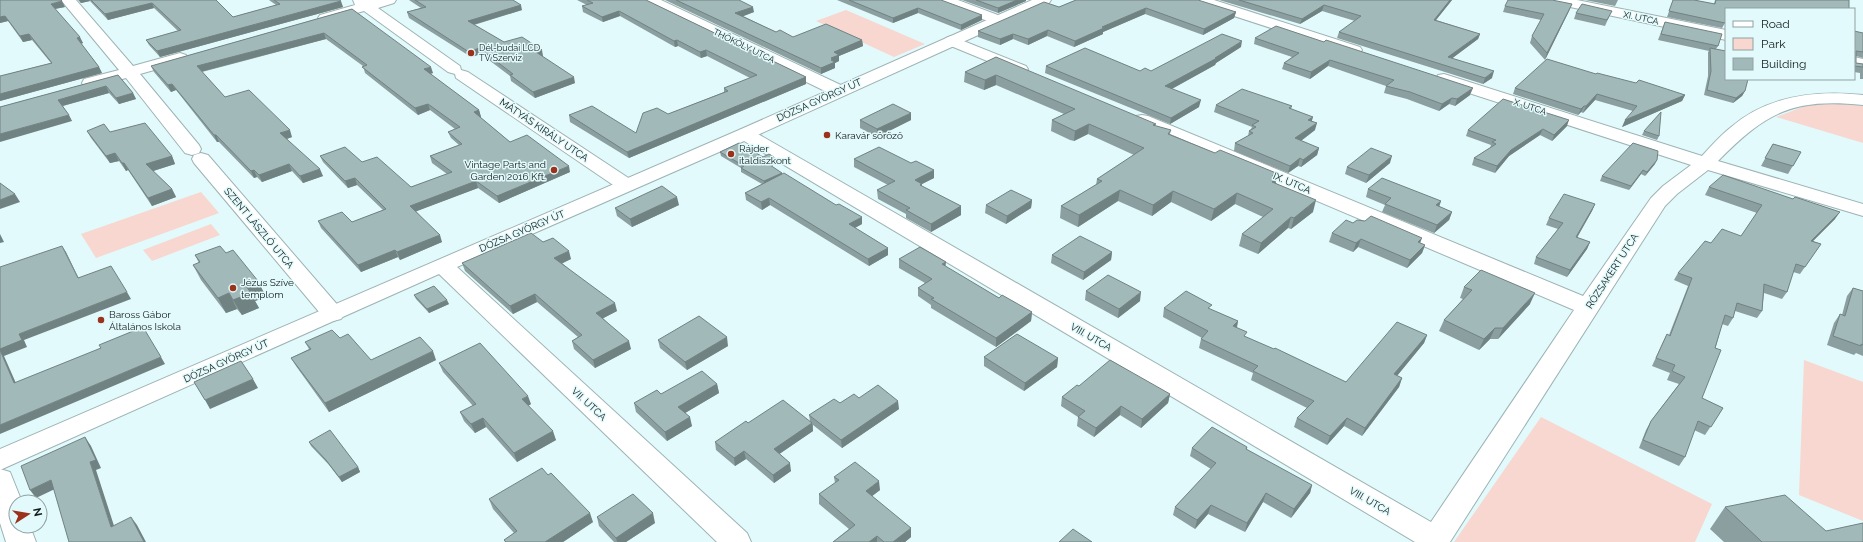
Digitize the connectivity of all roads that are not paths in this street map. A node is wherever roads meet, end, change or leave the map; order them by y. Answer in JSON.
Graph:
{"nodes":[{"id":1,"x":68,"y":0,"type":"edge"},
{"id":2,"x":389,"y":0,"type":"edge"},
{"id":3,"x":650,"y":0,"type":"edge"},
{"id":4,"x":945,"y":0,"type":"edge"},
{"id":5,"x":1044,"y":0,"type":"edge"},
{"id":6,"x":1199,"y":0,"type":"edge"},
{"id":7,"x":1556,"y":0,"type":"edge"},
{"id":8,"x":362,"y":3,"type":"edge"},
{"id":9,"x":998,"y":20,"type":"junction"},
{"id":10,"x":313,"y":21,"type":"edge"},
{"id":11,"x":1725,"y":35,"type":"edge"},
{"id":12,"x":951,"y":41,"type":"junction"},
{"id":13,"x":191,"y":55,"type":"edge"},
{"id":14,"x":1372,"y":56,"type":"edge"},
{"id":15,"x":130,"y":72,"type":"junction"},
{"id":16,"x":1432,"y":75,"type":"edge"},
{"id":17,"x":1037,"y":76,"type":"edge"},
{"id":18,"x":76,"y":87,"type":"edge"},
{"id":19,"x":839,"y":91,"type":"junction"},
{"id":20,"x":1863,"y":100,"type":"edge"},
{"id":21,"x":1125,"y":113,"type":"edge"},
{"id":22,"x":745,"y":134,"type":"junction"},
{"id":23,"x":1705,"y":163,"type":"junction"},
{"id":24,"x":626,"y":185,"type":"junction"},
{"id":25,"x":1863,"y":210,"type":"edge"},
{"id":26,"x":442,"y":265,"type":"junction"},
{"id":27,"x":1588,"y":307,"type":"junction"},
{"id":28,"x":333,"y":314,"type":"junction"},
{"id":29,"x":0,"y":460,"type":"edge"},
{"id":30,"x":0,"y":480,"type":"edge"},
{"id":31,"x":1435,"y":541,"type":"edge"},
{"id":32,"x":21,"y":542,"type":"edge"},
{"id":33,"x":736,"y":542,"type":"edge"}],
"edges":[{"from":1,"to":15,"type":"street","name":"SZENT LÁSZLÓ UTCA"},
{"from":2,"to":8,"type":"street"},
{"from":3,"to":19,"type":"street","name":"THÖKÖLY UTCA"},
{"from":4,"to":9,"type":"street"},
{"from":5,"to":9,"type":"street","name":"DÓZSA GYÖRGY ÚT"},
{"from":6,"to":14,"type":"street"},
{"from":7,"to":11,"type":"street","name":"XI. UTCA"},
{"from":8,"to":10,"type":"street"},
{"from":8,"to":24,"type":"street","name":"MÁTYÁS KIRÁLY UTCA"},
{"from":9,"to":12,"type":"street","name":"DÓZSA GYÖRGY ÚT"},
{"from":12,"to":17,"type":"street"},
{"from":12,"to":19,"type":"street","name":"DÓZSA GYÖRGY ÚT"},
{"from":13,"to":15,"type":"street"},
{"from":15,"to":18,"type":"street"},
{"from":15,"to":28,"type":"street","name":"SZENT LÁSZLÓ UTCA"},
{"from":16,"to":23,"type":"street","name":"X. UTCA"},
{"from":19,"to":22,"type":"street","name":"DÓZSA GYÖRGY ÚT"},
{"from":20,"to":23,"type":"street","name":"RÓZSAKERT UTCA"},
{"from":21,"to":27,"type":"street","name":"IX. UTCA"},
{"from":22,"to":24,"type":"street","name":"DÓZSA GYÖRGY ÚT"},
{"from":22,"to":31,"type":"street","name":"VIII. UTCA"},
{"from":23,"to":25,"type":"street","name":"X. UTCA"},
{"from":23,"to":27,"type":"street","name":"RÓZSAKERT UTCA"},
{"from":24,"to":26,"type":"street","name":"DÓZSA GYÖRGY ÚT"},
{"from":26,"to":28,"type":"street","name":"DÓZSA GYÖRGY ÚT"},
{"from":26,"to":33,"type":"street","name":"VII. UTCA"},
{"from":27,"to":31,"type":"street","name":"RÓZSAKERT UTCA"},
{"from":28,"to":29,"type":"street","name":"DÓZSA GYÖRGY ÚT"},
{"from":30,"to":32,"type":"street"}]}
